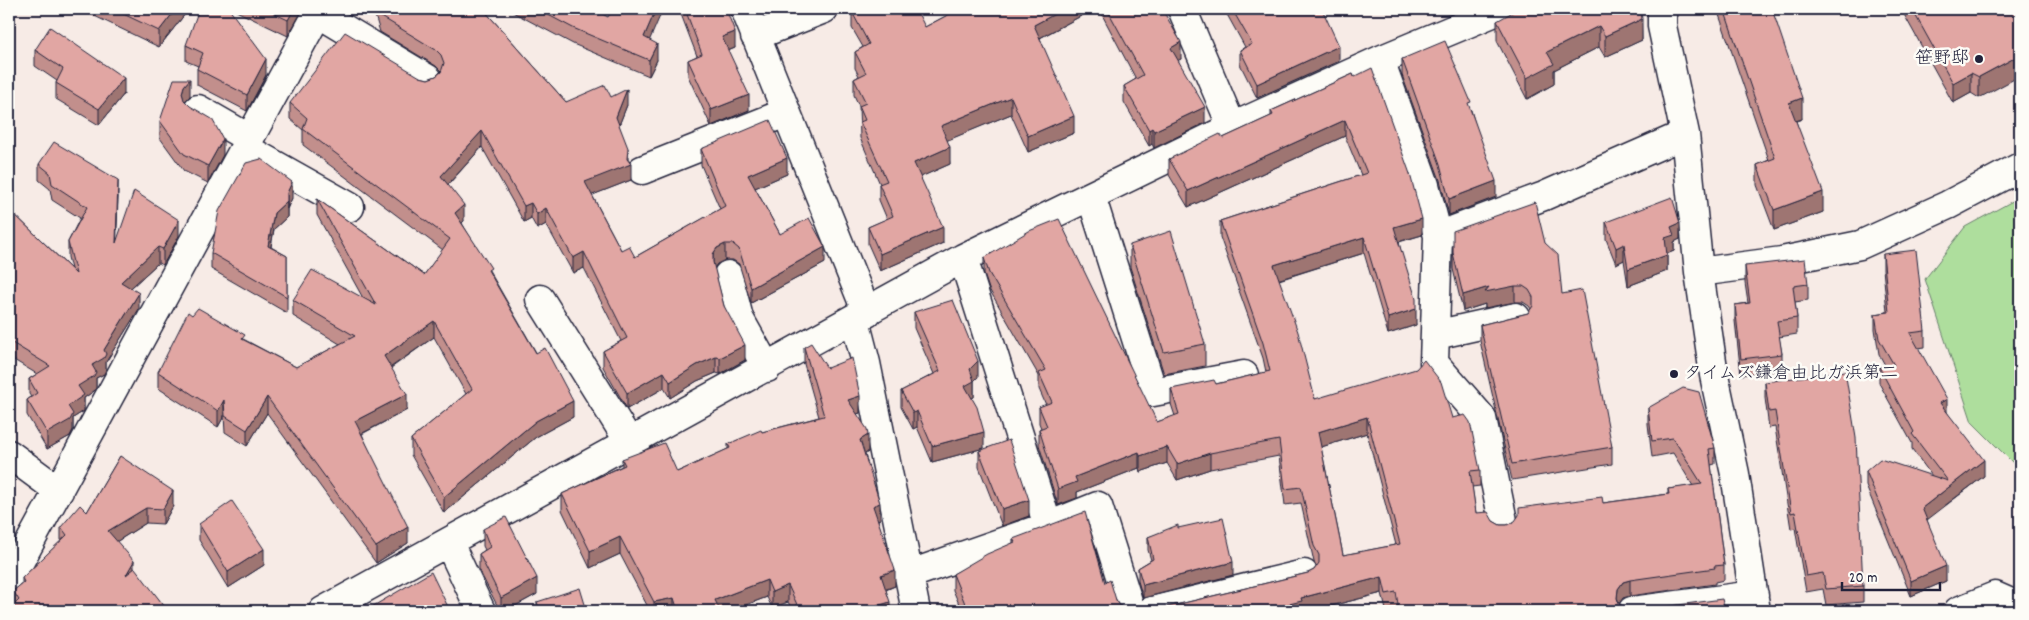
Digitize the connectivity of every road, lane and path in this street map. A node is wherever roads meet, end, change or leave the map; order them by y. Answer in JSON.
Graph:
{"nodes":[{"id":1,"x":745,"y":9,"type":"edge"},
{"id":2,"x":824,"y":9,"type":"edge"},
{"id":3,"x":1182,"y":9,"type":"edge"},
{"id":4,"x":1502,"y":9,"type":"edge"},
{"id":5,"x":1662,"y":9,"type":"edge"},
{"id":6,"x":319,"y":11,"type":"edge"},
{"id":7,"x":755,"y":36,"type":"junction"},
{"id":8,"x":1380,"y":60,"type":"junction"},
{"id":9,"x":428,"y":79,"type":"edge"},
{"id":10,"x":198,"y":109,"type":"edge"},
{"id":11,"x":785,"y":113,"type":"junction"},
{"id":12,"x":1232,"y":127,"type":"junction"},
{"id":13,"x":1685,"y":134,"type":"junction"},
{"id":14,"x":247,"y":143,"type":"junction"},
{"id":15,"x":2020,"y":167,"type":"edge"},
{"id":16,"x":642,"y":170,"type":"dead end"},
{"id":17,"x":1091,"y":196,"type":"junction"},
{"id":18,"x":350,"y":207,"type":"dead end"},
{"id":19,"x":1438,"y":236,"type":"junction"},
{"id":20,"x":963,"y":258,"type":"junction"},
{"id":21,"x":1699,"y":272,"type":"junction"},
{"id":22,"x":728,"y":275,"type":"dead end"},
{"id":23,"x":540,"y":299,"type":"dead end"},
{"id":24,"x":861,"y":316,"type":"junction"},
{"id":25,"x":1518,"y":317,"type":"edge"},
{"id":26,"x":1435,"y":336,"type":"junction"},
{"id":27,"x":767,"y":368,"type":"junction"},
{"id":28,"x":1244,"y":375,"type":"edge"},
{"id":29,"x":630,"y":443,"type":"junction"},
{"id":30,"x":9,"y":454,"type":"edge"},
{"id":31,"x":59,"y":491,"type":"junction"},
{"id":32,"x":1048,"y":526,"type":"junction"},
{"id":33,"x":1504,"y":526,"type":"edge"},
{"id":34,"x":449,"y":543,"type":"junction"},
{"id":35,"x":1304,"y":574,"type":"edge"},
{"id":36,"x":908,"y":575,"type":"junction"},
{"id":37,"x":9,"y":581,"type":"edge"},
{"id":38,"x":1755,"y":603,"type":"edge"},
{"id":39,"x":2020,"y":608,"type":"edge"},
{"id":40,"x":323,"y":611,"type":"edge"},
{"id":41,"x":481,"y":611,"type":"edge"},
{"id":42,"x":916,"y":611,"type":"edge"},
{"id":43,"x":1131,"y":611,"type":"edge"},
{"id":44,"x":1151,"y":611,"type":"edge"},
{"id":45,"x":1632,"y":611,"type":"edge"},
{"id":46,"x":1958,"y":611,"type":"edge"}],
"edges":[{"from":1,"to":7,"type":"street"},
{"from":2,"to":7,"type":"street"},
{"from":3,"to":12,"type":"street"},
{"from":4,"to":8,"type":"street"},
{"from":5,"to":13,"type":"street"},
{"from":6,"to":9,"type":"street"},
{"from":6,"to":14,"type":"street"},
{"from":7,"to":11,"type":"street"},
{"from":8,"to":12,"type":"street"},
{"from":8,"to":19,"type":"street"},
{"from":10,"to":14,"type":"street"},
{"from":11,"to":16,"type":"street"},
{"from":11,"to":24,"type":"street"},
{"from":12,"to":17,"type":"street"},
{"from":13,"to":19,"type":"street"},
{"from":13,"to":21,"type":"street"},
{"from":14,"to":18,"type":"street"},
{"from":14,"to":31,"type":"street"},
{"from":15,"to":21,"type":"street"},
{"from":17,"to":20,"type":"street"},
{"from":17,"to":28,"type":"street"},
{"from":19,"to":26,"type":"street"},
{"from":20,"to":24,"type":"street"},
{"from":20,"to":32,"type":"street"},
{"from":21,"to":38,"type":"street"},
{"from":22,"to":27,"type":"street"},
{"from":23,"to":29,"type":"street"},
{"from":24,"to":27,"type":"street"},
{"from":24,"to":36,"type":"street"},
{"from":25,"to":26,"type":"street"},
{"from":26,"to":33,"type":"street"},
{"from":27,"to":29,"type":"street"},
{"from":29,"to":34,"type":"street"},
{"from":30,"to":31,"type":"street"},
{"from":31,"to":37,"type":"street"},
{"from":32,"to":36,"type":"street"},
{"from":32,"to":43,"type":"street"},
{"from":34,"to":40,"type":"street"},
{"from":34,"to":41,"type":"street"},
{"from":35,"to":44,"type":"street"},
{"from":36,"to":42,"type":"street"},
{"from":38,"to":45,"type":"street"},
{"from":39,"to":46,"type":"street"}]}
